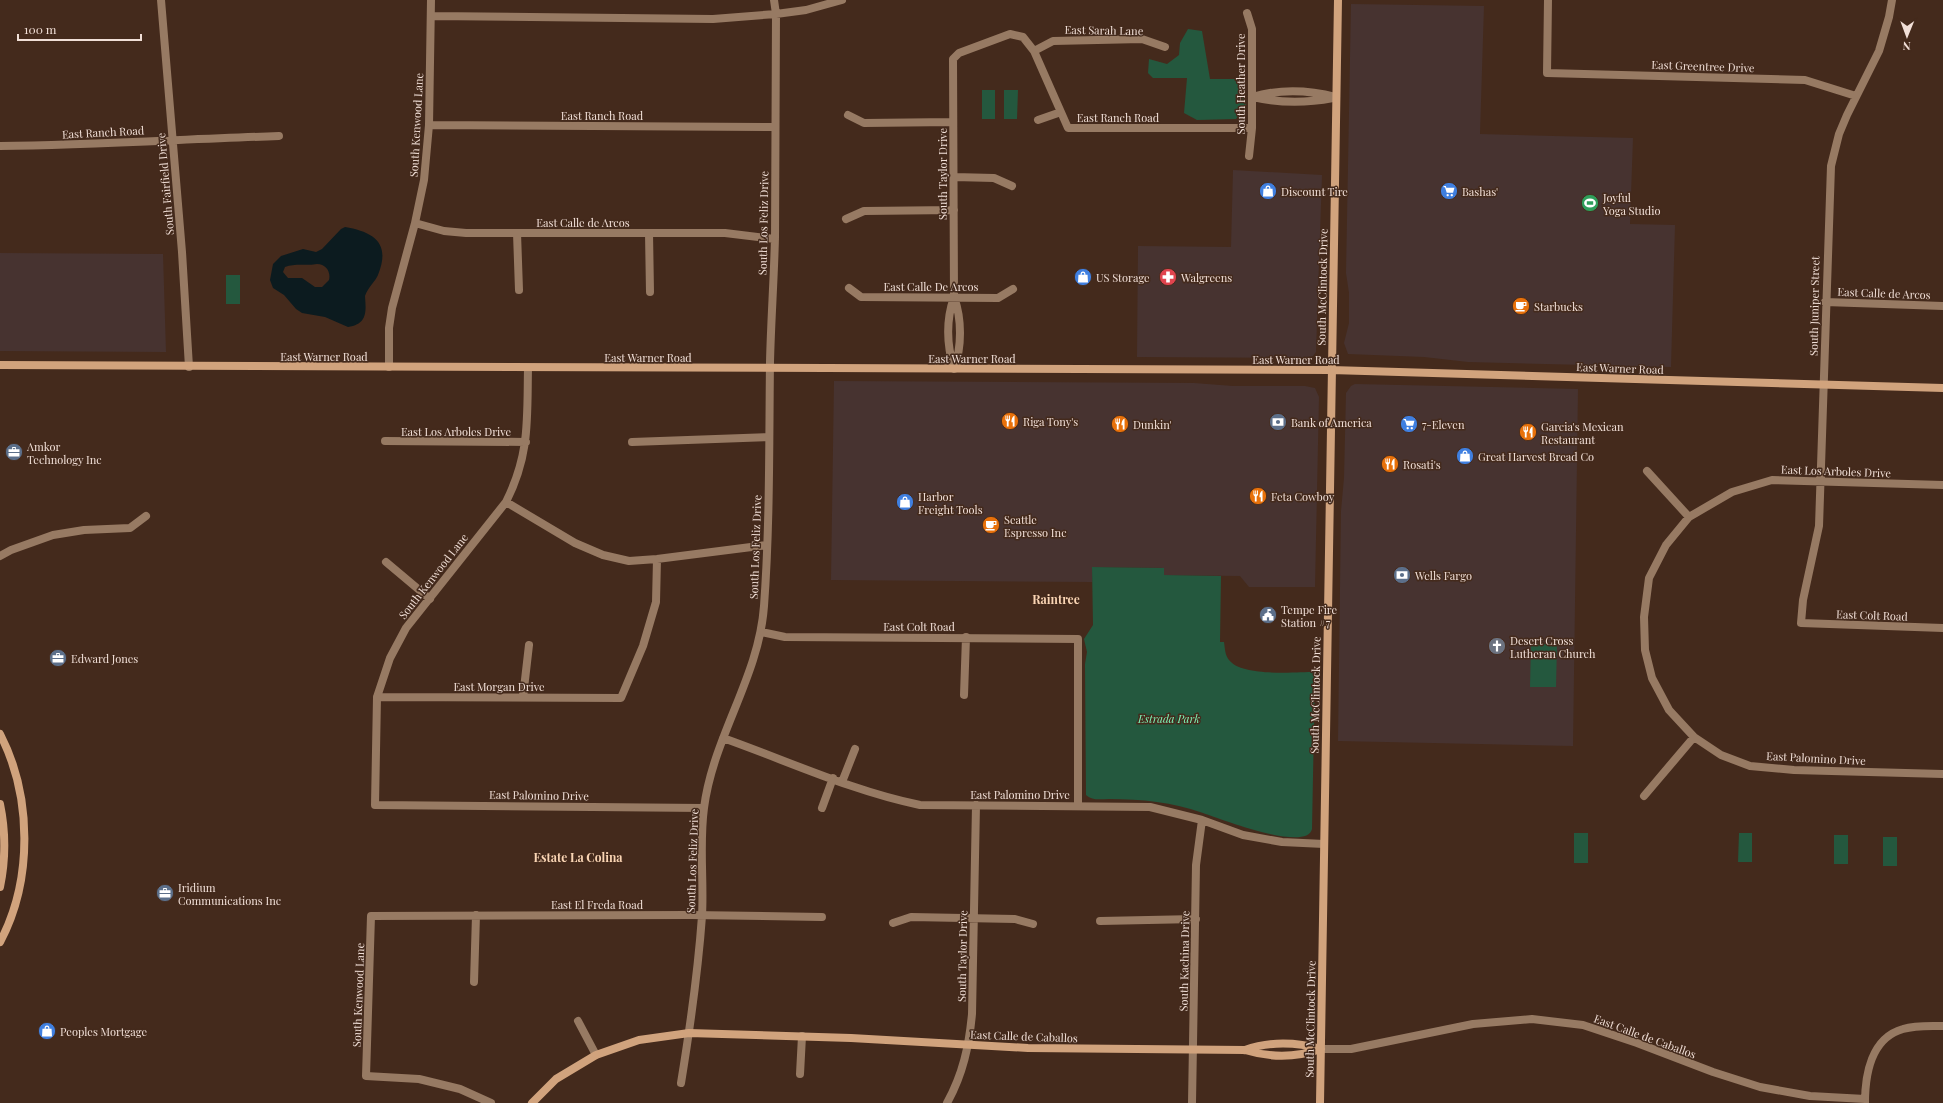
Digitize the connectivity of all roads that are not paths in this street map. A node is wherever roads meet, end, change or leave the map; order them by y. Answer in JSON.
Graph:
{"nodes":[{"id":1,"x":161,"y":0,"type":"edge"},
{"id":2,"x":431,"y":0,"type":"edge"},
{"id":3,"x":774,"y":0,"type":"edge"},
{"id":4,"x":842,"y":0,"type":"edge"},
{"id":5,"x":1338,"y":0,"type":"edge"},
{"id":6,"x":1548,"y":0,"type":"edge"},
{"id":7,"x":1892,"y":0,"type":"edge"},
{"id":8,"x":1247,"y":13,"type":"dead end"},
{"id":9,"x":776,"y":14,"type":"junction"},
{"id":10,"x":431,"y":16,"type":"junction"},
{"id":11,"x":1165,"y":47,"type":"dead end"},
{"id":12,"x":1034,"y":51,"type":"junction"},
{"id":13,"x":1252,"y":96,"type":"junction"},
{"id":14,"x":1856,"y":96,"type":"junction"},
{"id":15,"x":1336,"y":97,"type":"junction"},
{"id":16,"x":1061,"y":112,"type":"junction"},
{"id":17,"x":848,"y":115,"type":"dead end"},
{"id":18,"x":1038,"y":120,"type":"dead end"},
{"id":19,"x":953,"y":122,"type":"junction"},
{"id":20,"x":429,"y":125,"type":"junction"},
{"id":21,"x":776,"y":126,"type":"junction"},
{"id":22,"x":1252,"y":128,"type":"junction"},
{"id":23,"x":279,"y":136,"type":"dead end"},
{"id":24,"x":172,"y":140,"type":"junction"},
{"id":25,"x":0,"y":146,"type":"edge"},
{"id":26,"x":1249,"y":156,"type":"dead end"},
{"id":27,"x":954,"y":177,"type":"junction"},
{"id":28,"x":1012,"y":186,"type":"dead end"},
{"id":29,"x":954,"y":210,"type":"junction"},
{"id":30,"x":846,"y":219,"type":"dead end"},
{"id":31,"x":416,"y":223,"type":"junction"},
{"id":32,"x":517,"y":233,"type":"junction"},
{"id":33,"x":649,"y":233,"type":"junction"},
{"id":34,"x":775,"y":238,"type":"junction"},
{"id":35,"x":849,"y":288,"type":"dead end"},
{"id":36,"x":1013,"y":289,"type":"dead end"},
{"id":37,"x":519,"y":290,"type":"dead end"},
{"id":38,"x":650,"y":292,"type":"dead end"},
{"id":39,"x":954,"y":297,"type":"junction"},
{"id":40,"x":1825,"y":302,"type":"junction"},
{"id":41,"x":1943,"y":306,"type":"edge"},
{"id":42,"x":0,"y":365,"type":"edge"},
{"id":43,"x":189,"y":367,"type":"junction"},
{"id":44,"x":389,"y":367,"type":"junction"},
{"id":45,"x":528,"y":368,"type":"junction"},
{"id":46,"x":770,"y":368,"type":"junction"},
{"id":47,"x":954,"y":369,"type":"junction"},
{"id":48,"x":1331,"y":370,"type":"junction"},
{"id":49,"x":1823,"y":385,"type":"junction"},
{"id":50,"x":1943,"y":388,"type":"edge"},
{"id":51,"x":769,"y":437,"type":"junction"},
{"id":52,"x":385,"y":441,"type":"dead end"},
{"id":53,"x":526,"y":442,"type":"junction"},
{"id":54,"x":632,"y":442,"type":"dead end"},
{"id":55,"x":1647,"y":471,"type":"dead end"},
{"id":56,"x":1820,"y":482,"type":"junction"},
{"id":57,"x":1943,"y":485,"type":"edge"},
{"id":58,"x":506,"y":502,"type":"junction"},
{"id":59,"x":146,"y":516,"type":"dead end"},
{"id":60,"x":1689,"y":517,"type":"junction"},
{"id":61,"x":767,"y":545,"type":"junction"},
{"id":62,"x":0,"y":556,"type":"edge"},
{"id":63,"x":657,"y":559,"type":"junction"},
{"id":64,"x":386,"y":562,"type":"dead end"},
{"id":65,"x":430,"y":599,"type":"junction"},
{"id":66,"x":1801,"y":623,"type":"joint"},
{"id":67,"x":1943,"y":628,"type":"edge"},
{"id":68,"x":761,"y":632,"type":"junction"},
{"id":69,"x":966,"y":637,"type":"junction"},
{"id":70,"x":530,"y":645,"type":"dead end"},
{"id":71,"x":964,"y":695,"type":"dead end"},
{"id":72,"x":377,"y":696,"type":"junction"},
{"id":73,"x":523,"y":697,"type":"junction"},
{"id":74,"x":0,"y":734,"type":"edge"},
{"id":75,"x":723,"y":738,"type":"junction"},
{"id":76,"x":1694,"y":738,"type":"junction"},
{"id":77,"x":855,"y":749,"type":"dead end"},
{"id":78,"x":1943,"y":774,"type":"edge"},
{"id":79,"x":833,"y":778,"type":"junction"},
{"id":80,"x":842,"y":782,"type":"junction"},
{"id":81,"x":1644,"y":796,"type":"dead end"},
{"id":82,"x":0,"y":804,"type":"edge"},
{"id":83,"x":375,"y":805,"type":"joint"},
{"id":84,"x":976,"y":805,"type":"junction"},
{"id":85,"x":1078,"y":805,"type":"junction"},
{"id":86,"x":704,"y":808,"type":"junction"},
{"id":87,"x":822,"y":808,"type":"dead end"},
{"id":88,"x":1202,"y":820,"type":"junction"},
{"id":89,"x":1324,"y":844,"type":"junction"},
{"id":90,"x":0,"y":887,"type":"edge"},
{"id":91,"x":476,"y":915,"type":"junction"},
{"id":92,"x":702,"y":915,"type":"junction"},
{"id":93,"x":371,"y":916,"type":"joint"},
{"id":94,"x":822,"y":917,"type":"dead end"},
{"id":95,"x":973,"y":919,"type":"junction"},
{"id":96,"x":1196,"y":919,"type":"junction"},
{"id":97,"x":1100,"y":921,"type":"dead end"},
{"id":98,"x":893,"y":923,"type":"dead end"},
{"id":99,"x":1033,"y":924,"type":"dead end"},
{"id":100,"x":0,"y":942,"type":"edge"},
{"id":101,"x":474,"y":982,"type":"dead end"},
{"id":102,"x":578,"y":1021,"type":"dead end"},
{"id":103,"x":1943,"y":1026,"type":"edge"},
{"id":104,"x":689,"y":1033,"type":"junction"},
{"id":105,"x":802,"y":1036,"type":"junction"},
{"id":106,"x":969,"y":1045,"type":"junction"},
{"id":107,"x":1193,"y":1049,"type":"junction"},
{"id":108,"x":1321,"y":1049,"type":"junction"},
{"id":109,"x":596,"y":1056,"type":"junction"},
{"id":110,"x":800,"y":1074,"type":"dead end"},
{"id":111,"x":681,"y":1083,"type":"dead end"},
{"id":112,"x":1865,"y":1101,"type":"edge"},
{"id":113,"x":491,"y":1103,"type":"edge"},
{"id":114,"x":532,"y":1103,"type":"edge"},
{"id":115,"x":947,"y":1103,"type":"edge"},
{"id":116,"x":1192,"y":1103,"type":"edge"},
{"id":117,"x":1320,"y":1103,"type":"edge"}],
"edges":[{"from":1,"to":24,"type":"street","name":"South Fairfield Drive"},
{"from":2,"to":10,"type":"street","name":"South Kenwood Lane"},
{"from":3,"to":9,"type":"street","name":"South Los Feliz Drive"},
{"from":4,"to":9,"type":"street"},
{"from":5,"to":15,"type":"main road","name":"South McClintock Drive"},
{"from":6,"to":14,"type":"street","name":"East Greentree Drive"},
{"from":7,"to":14,"type":"street","name":"South Juniper Street"},
{"from":8,"to":13,"type":"street","name":"South Heather Drive"},
{"from":9,"to":10,"type":"street"},
{"from":9,"to":21,"type":"street","name":"South Los Feliz Drive"},
{"from":10,"to":20,"type":"street","name":"South Kenwood Lane"},
{"from":11,"to":12,"type":"street","name":"East Sarah Lane"},
{"from":12,"to":16,"type":"street","name":"East Ranch Road"},
{"from":12,"to":19,"type":"street","name":"South Taylor Drive"},
{"from":13,"to":15,"type":"street"},
{"from":13,"to":22,"type":"street","name":"South Heather Drive"},
{"from":14,"to":40,"type":"street","name":"South Juniper Street"},
{"from":15,"to":48,"type":"main road","name":"South McClintock Drive"},
{"from":16,"to":18,"type":"street"},
{"from":16,"to":22,"type":"street","name":"East Ranch Road"},
{"from":17,"to":19,"type":"street"},
{"from":19,"to":27,"type":"street","name":"South Taylor Drive"},
{"from":20,"to":21,"type":"street","name":"East Ranch Road"},
{"from":20,"to":31,"type":"street","name":"South Kenwood Lane"},
{"from":21,"to":34,"type":"street","name":"South Los Feliz Drive"},
{"from":22,"to":26,"type":"street","name":"South Heather Drive"},
{"from":23,"to":24,"type":"street","name":"East Ranch Road"},
{"from":24,"to":25,"type":"street","name":"East Ranch Road"},
{"from":24,"to":43,"type":"street","name":"South Fairfield Drive"},
{"from":27,"to":28,"type":"street"},
{"from":27,"to":29,"type":"street","name":"South Taylor Drive"},
{"from":29,"to":30,"type":"street"},
{"from":29,"to":39,"type":"street","name":"South Taylor Drive"},
{"from":31,"to":32,"type":"street","name":"East Calle de Arcos"},
{"from":31,"to":44,"type":"street","name":"South Kenwood Lane"},
{"from":32,"to":33,"type":"street","name":"East Calle de Arcos"},
{"from":32,"to":37,"type":"street"},
{"from":33,"to":34,"type":"street","name":"East Calle de Arcos"},
{"from":33,"to":38,"type":"street"},
{"from":34,"to":46,"type":"street","name":"South Los Feliz Drive"},
{"from":35,"to":39,"type":"street","name":"East Calle De Arcos"},
{"from":36,"to":39,"type":"street","name":"East Calle De Arcos"},
{"from":39,"to":47,"type":"street","name":"South Taylor Drive"},
{"from":40,"to":41,"type":"street","name":"East Calle de Arcos"},
{"from":40,"to":49,"type":"street","name":"South Juniper Street"},
{"from":42,"to":43,"type":"main road","name":"East Warner Road"},
{"from":43,"to":44,"type":"main road","name":"East Warner Road"},
{"from":44,"to":45,"type":"main road","name":"East Warner Road"},
{"from":45,"to":46,"type":"main road","name":"East Warner Road"},
{"from":45,"to":53,"type":"street","name":"South Kenwood Lane"},
{"from":46,"to":47,"type":"main road","name":"East Warner Road"},
{"from":46,"to":51,"type":"street","name":"South Los Feliz Drive"},
{"from":47,"to":48,"type":"main road","name":"East Warner Road"},
{"from":48,"to":49,"type":"main road","name":"East Warner Road"},
{"from":48,"to":89,"type":"main road","name":"South McClintock Drive"},
{"from":49,"to":50,"type":"main road","name":"East Warner Road"},
{"from":49,"to":56,"type":"street","name":"South Juniper Street"},
{"from":51,"to":54,"type":"street"},
{"from":51,"to":61,"type":"street","name":"South Los Feliz Drive"},
{"from":52,"to":53,"type":"street","name":"East Los Arboles Drive"},
{"from":53,"to":58,"type":"street","name":"South Kenwood Lane"},
{"from":55,"to":60,"type":"street"},
{"from":56,"to":57,"type":"street","name":"East Los Arboles Drive"},
{"from":56,"to":60,"type":"street","name":"East Los Arboles Drive"},
{"from":56,"to":66,"type":"street","name":"South Juniper Street"},
{"from":58,"to":63,"type":"street"},
{"from":58,"to":65,"type":"street","name":"South Kenwood Lane"},
{"from":59,"to":62,"type":"street"},
{"from":60,"to":76,"type":"street","name":"East Palomino Drive"},
{"from":61,"to":63,"type":"street"},
{"from":61,"to":68,"type":"street","name":"South Los Feliz Drive"},
{"from":63,"to":73,"type":"street","name":"East Morgan Drive"},
{"from":64,"to":65,"type":"street"},
{"from":65,"to":72,"type":"street","name":"South Kenwood Lane"},
{"from":66,"to":67,"type":"street","name":"East Colt Road"},
{"from":68,"to":69,"type":"street","name":"East Colt Road"},
{"from":68,"to":75,"type":"street","name":"South Los Feliz Drive"},
{"from":69,"to":71,"type":"street"},
{"from":69,"to":85,"type":"street","name":"East Colt Road"},
{"from":70,"to":73,"type":"street"},
{"from":72,"to":73,"type":"street","name":"East Morgan Drive"},
{"from":72,"to":83,"type":"street","name":"South Kenwood Lane"},
{"from":74,"to":100,"type":"main road"},
{"from":75,"to":79,"type":"street","name":"East Palomino Drive"},
{"from":75,"to":86,"type":"street","name":"South Los Feliz Drive"},
{"from":76,"to":78,"type":"street","name":"East Palomino Drive"},
{"from":76,"to":81,"type":"street"},
{"from":77,"to":80,"type":"street"},
{"from":79,"to":80,"type":"street","name":"East Palomino Drive"},
{"from":79,"to":87,"type":"street"},
{"from":80,"to":84,"type":"street","name":"East Palomino Drive"},
{"from":82,"to":90,"type":"main road"},
{"from":83,"to":86,"type":"street","name":"East Palomino Drive"},
{"from":84,"to":85,"type":"street","name":"East Palomino Drive"},
{"from":84,"to":95,"type":"street","name":"South Taylor Drive"},
{"from":85,"to":88,"type":"street","name":"East Palomino Drive"},
{"from":86,"to":92,"type":"street","name":"South Los Feliz Drive"},
{"from":88,"to":89,"type":"street","name":"East Palomino Drive"},
{"from":88,"to":96,"type":"street","name":"South Kachina Drive"},
{"from":89,"to":108,"type":"main road","name":"South McClintock Drive"},
{"from":91,"to":92,"type":"street","name":"East El Freda Road"},
{"from":91,"to":93,"type":"street","name":"East El Freda Road"},
{"from":91,"to":101,"type":"street"},
{"from":92,"to":94,"type":"street","name":"East El Freda Road"},
{"from":92,"to":104,"type":"street","name":"South Los Feliz Drive"},
{"from":93,"to":113,"type":"street","name":"South Kenwood Lane"},
{"from":95,"to":98,"type":"street"},
{"from":95,"to":99,"type":"street"},
{"from":95,"to":106,"type":"street","name":"South Taylor Drive"},
{"from":96,"to":97,"type":"street"},
{"from":96,"to":107,"type":"street","name":"South Kachina Drive"},
{"from":102,"to":109,"type":"street"},
{"from":103,"to":112,"type":"street","name":"East Calle de Caballos"},
{"from":104,"to":105,"type":"main road","name":"East Calle de Caballos"},
{"from":104,"to":109,"type":"main road","name":"East Calle de Caballos"},
{"from":104,"to":111,"type":"street","name":"South Los Feliz Drive"},
{"from":105,"to":106,"type":"main road","name":"East Calle de Caballos"},
{"from":105,"to":110,"type":"street"},
{"from":106,"to":107,"type":"main road","name":"East Calle de Caballos"},
{"from":106,"to":115,"type":"street","name":"South Taylor Drive"},
{"from":107,"to":108,"type":"main road","name":"East Calle de Caballos"},
{"from":107,"to":116,"type":"street","name":"South Kachina Drive"},
{"from":108,"to":112,"type":"street","name":"East Calle de Caballos"},
{"from":108,"to":117,"type":"main road","name":"South McClintock Drive"},
{"from":109,"to":114,"type":"main road","name":"East Calle de Caballos"}]}
